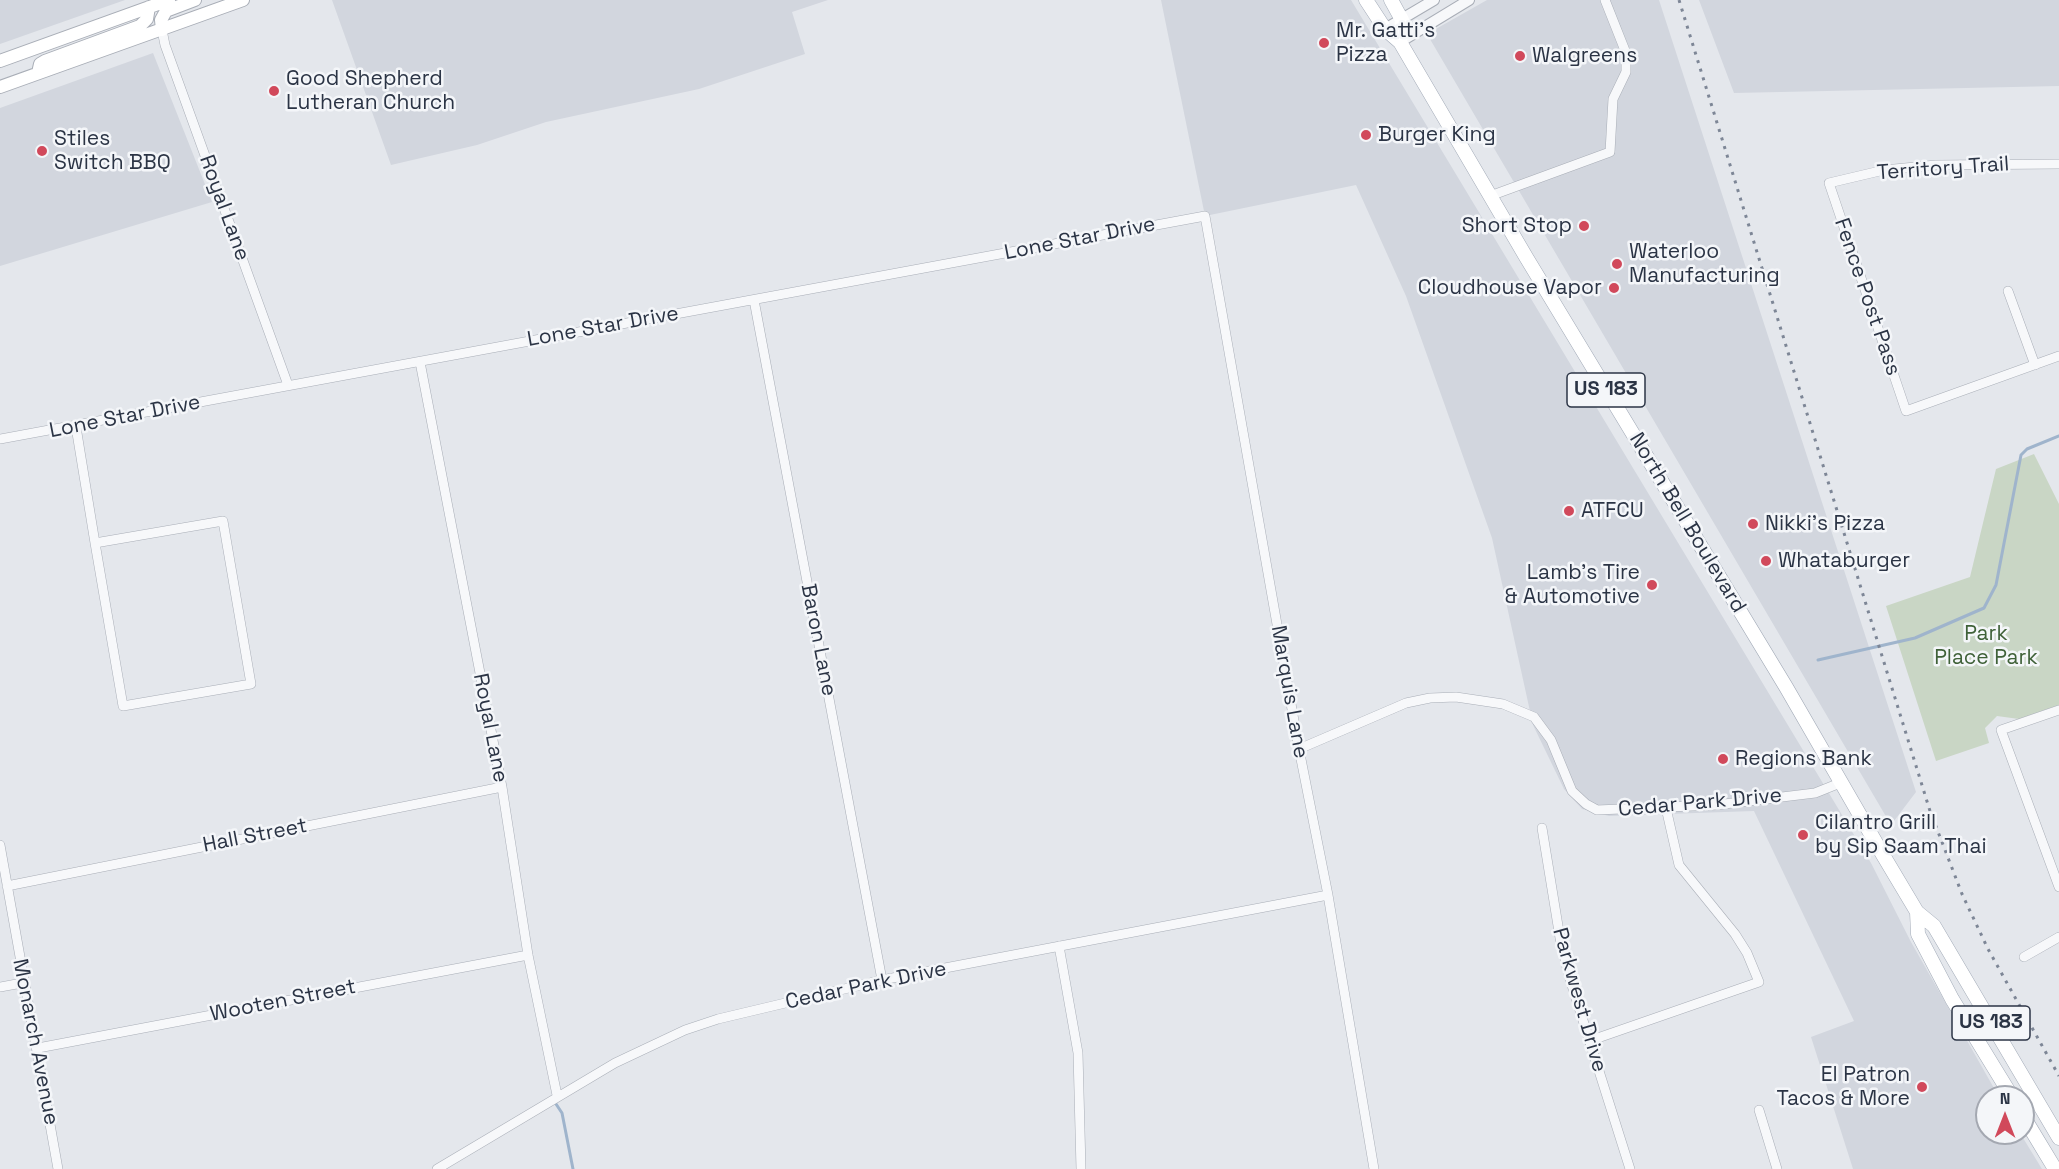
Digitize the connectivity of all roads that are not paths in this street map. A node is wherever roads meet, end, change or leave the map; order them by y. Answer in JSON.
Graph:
{"nodes":[{"id":1,"x":169,"y":0,"type":"edge"},
{"id":2,"x":195,"y":0,"type":"edge"},
{"id":3,"x":243,"y":0,"type":"edge"},
{"id":4,"x":1366,"y":0,"type":"edge"},
{"id":5,"x":1390,"y":0,"type":"edge"},
{"id":6,"x":1434,"y":0,"type":"edge"},
{"id":7,"x":1469,"y":0,"type":"edge"},
{"id":8,"x":1605,"y":0,"type":"edge"},
{"id":9,"x":149,"y":7,"type":"junction"},
{"id":10,"x":1402,"y":20,"type":"junction"},
{"id":11,"x":1385,"y":29,"type":"junction"},
{"id":12,"x":162,"y":30,"type":"junction"},
{"id":13,"x":1400,"y":42,"type":"junction"},
{"id":14,"x":0,"y":61,"type":"edge"},
{"id":15,"x":38,"y":74,"type":"junction"},
{"id":16,"x":0,"y":87,"type":"edge"},
{"id":17,"x":2059,"y":164,"type":"edge"},
{"id":18,"x":1829,"y":183,"type":"joint"},
{"id":19,"x":1490,"y":196,"type":"junction"},
{"id":20,"x":1205,"y":216,"type":"joint"},
{"id":21,"x":2008,"y":291,"type":"dead end"},
{"id":22,"x":754,"y":300,"type":"junction"},
{"id":23,"x":2059,"y":356,"type":"edge"},
{"id":24,"x":420,"y":362,"type":"junction"},
{"id":25,"x":2035,"y":365,"type":"junction"},
{"id":26,"x":288,"y":385,"type":"junction"},
{"id":27,"x":76,"y":427,"type":"junction"},
{"id":28,"x":0,"y":439,"type":"edge"},
{"id":29,"x":95,"y":543,"type":"junction"},
{"id":30,"x":2059,"y":710,"type":"edge"},
{"id":31,"x":1299,"y":749,"type":"junction"},
{"id":32,"x":1840,"y":783,"type":"junction"},
{"id":33,"x":502,"y":787,"type":"junction"},
{"id":34,"x":1666,"y":808,"type":"junction"},
{"id":35,"x":1542,"y":828,"type":"dead end"},
{"id":36,"x":0,"y":845,"type":"edge"},
{"id":37,"x":7,"y":886,"type":"junction"},
{"id":38,"x":2059,"y":887,"type":"edge"},
{"id":39,"x":1328,"y":895,"type":"junction"},
{"id":40,"x":1917,"y":912,"type":"junction"},
{"id":41,"x":2059,"y":937,"type":"edge"},
{"id":42,"x":1059,"y":946,"type":"junction"},
{"id":43,"x":528,"y":955,"type":"junction"},
{"id":44,"x":2024,"y":957,"type":"dead end"},
{"id":45,"x":882,"y":980,"type":"junction"},
{"id":46,"x":22,"y":982,"type":"junction"},
{"id":47,"x":0,"y":987,"type":"edge"},
{"id":48,"x":1589,"y":1041,"type":"junction"},
{"id":49,"x":38,"y":1048,"type":"junction"},
{"id":50,"x":2005,"y":1085,"type":"edge"},
{"id":51,"x":557,"y":1095,"type":"junction"},
{"id":52,"x":1759,"y":1110,"type":"dead end"},
{"id":53,"x":2035,"y":1136,"type":"edge"},
{"id":54,"x":2059,"y":1138,"type":"edge"},
{"id":55,"x":1627,"y":1168,"type":"edge"},
{"id":56,"x":58,"y":1169,"type":"edge"},
{"id":57,"x":437,"y":1169,"type":"edge"},
{"id":58,"x":1082,"y":1169,"type":"edge"},
{"id":59,"x":1374,"y":1169,"type":"edge"},
{"id":60,"x":1778,"y":1169,"type":"edge"},
{"id":61,"x":2055,"y":1169,"type":"edge"}],
"edges":[{"from":1,"to":9,"type":"main road"},
{"from":2,"to":12,"type":"main road"},
{"from":3,"to":12,"type":"main road"},
{"from":4,"to":11,"type":"main road","name":"North Bell Boulevard","number":"US 183"},
{"from":5,"to":10,"type":"main road"},
{"from":6,"to":10,"type":"street"},
{"from":7,"to":13,"type":"street"},
{"from":8,"to":19,"type":"street"},
{"from":9,"to":14,"type":"main road"},
{"from":9,"to":15,"type":"main road"},
{"from":10,"to":11,"type":"street"},
{"from":10,"to":13,"type":"main road"},
{"from":11,"to":13,"type":"main road","name":"North Bell Boulevard","number":"US 183"},
{"from":12,"to":15,"type":"main road"},
{"from":12,"to":26,"type":"street","name":"Royal Lane"},
{"from":13,"to":19,"type":"main road","name":"North Bell Boulevard","number":"US 183"},
{"from":15,"to":16,"type":"main road"},
{"from":17,"to":18,"type":"street","name":"Territory Trail"},
{"from":18,"to":25,"type":"street","name":"Fence Post Pass"},
{"from":19,"to":32,"type":"main road","name":"North Bell Boulevard","number":"US 183"},
{"from":20,"to":22,"type":"street","name":"Lone Star Drive"},
{"from":20,"to":31,"type":"street","name":"Marquis Lane"},
{"from":21,"to":25,"type":"street"},
{"from":22,"to":24,"type":"street","name":"Lone Star Drive"},
{"from":22,"to":45,"type":"street","name":"Baron Lane"},
{"from":23,"to":25,"type":"street"},
{"from":24,"to":26,"type":"street","name":"Lone Star Drive"},
{"from":24,"to":33,"type":"street","name":"Royal Lane"},
{"from":26,"to":27,"type":"street","name":"Lone Star Drive"},
{"from":27,"to":28,"type":"street","name":"Lone Star Drive"},
{"from":27,"to":29,"type":"street"},
{"from":29,"to":29,"type":"street"},
{"from":30,"to":38,"type":"street"},
{"from":31,"to":34,"type":"street","name":"Cedar Park Drive"},
{"from":31,"to":39,"type":"street","name":"Marquis Lane"},
{"from":32,"to":34,"type":"street","name":"Cedar Park Drive"},
{"from":32,"to":40,"type":"main road","name":"North Bell Boulevard","number":"US 183"},
{"from":33,"to":37,"type":"street","name":"Hall Street"},
{"from":33,"to":43,"type":"street","name":"Royal Lane"},
{"from":34,"to":48,"type":"street"},
{"from":35,"to":48,"type":"street","name":"Parkwest Drive"},
{"from":36,"to":37,"type":"street","name":"Monarch Avenue"},
{"from":37,"to":46,"type":"street","name":"Monarch Avenue"},
{"from":39,"to":42,"type":"street","name":"Cedar Park Drive"},
{"from":39,"to":59,"type":"street","name":"Marquis Lane"},
{"from":40,"to":50,"type":"main road","name":"North Bell Boulevard","number":"US 183"},
{"from":40,"to":54,"type":"main road","name":"North Bell Boulevard","number":"US 183"},
{"from":41,"to":44,"type":"street"},
{"from":42,"to":45,"type":"street","name":"Cedar Park Drive"},
{"from":42,"to":58,"type":"street"},
{"from":43,"to":49,"type":"street","name":"Wooten Street"},
{"from":43,"to":51,"type":"street","name":"Royal Lane"},
{"from":45,"to":51,"type":"street","name":"Cedar Park Drive"},
{"from":46,"to":47,"type":"street"},
{"from":46,"to":49,"type":"street","name":"Monarch Avenue"},
{"from":48,"to":55,"type":"street","name":"Parkwest Drive"},
{"from":49,"to":56,"type":"street","name":"Monarch Avenue"},
{"from":51,"to":57,"type":"street","name":"Cedar Park Drive"},
{"from":52,"to":60,"type":"street"},
{"from":53,"to":61,"type":"main road"}]}
